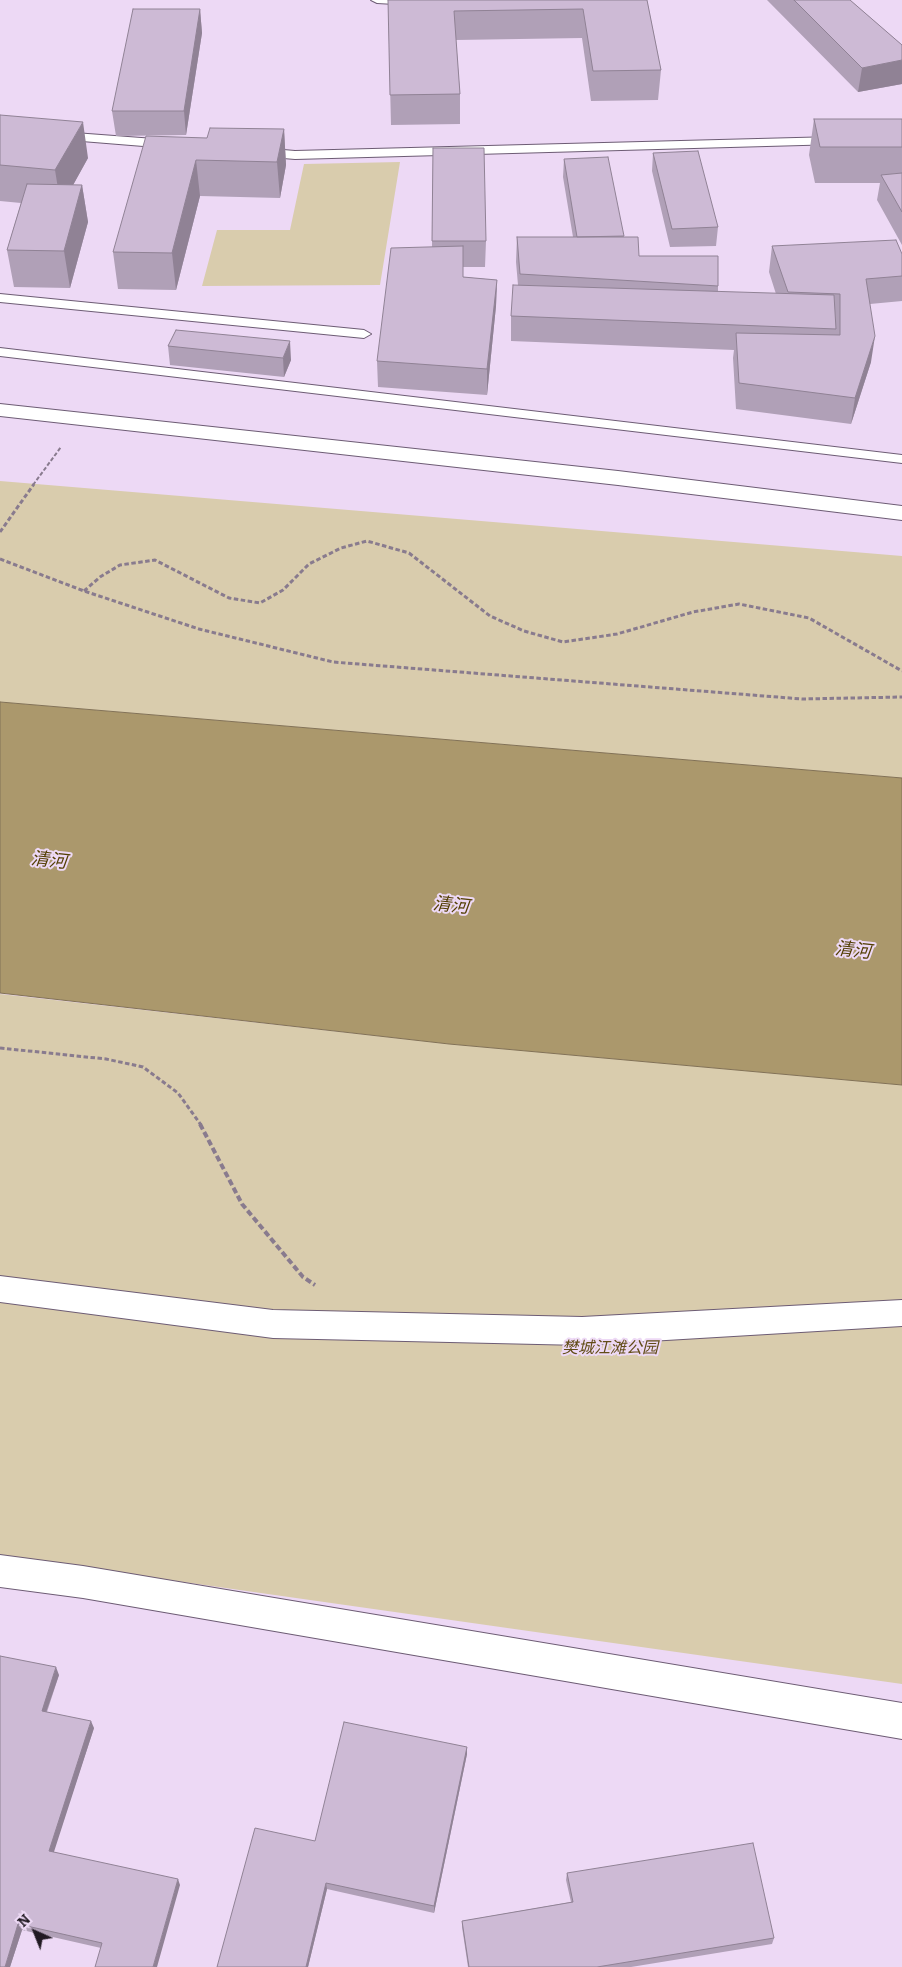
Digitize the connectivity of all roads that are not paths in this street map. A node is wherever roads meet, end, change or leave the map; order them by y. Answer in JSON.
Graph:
{"nodes":[{"id":1,"x":377,"y":0,"type":"edge"},
{"id":2,"x":424,"y":3,"type":"edge"},
{"id":3,"x":49,"y":135,"type":"edge"},
{"id":4,"x":852,"y":140,"type":"edge"},
{"id":5,"x":177,"y":145,"type":"edge"},
{"id":6,"x":246,"y":151,"type":"edge"},
{"id":7,"x":0,"y":298,"type":"edge"},
{"id":8,"x":364,"y":334,"type":"dead end"},
{"id":9,"x":0,"y":352,"type":"edge"},
{"id":10,"x":0,"y":410,"type":"edge"},
{"id":11,"x":902,"y":459,"type":"edge"},
{"id":12,"x":902,"y":514,"type":"edge"},
{"id":13,"x":0,"y":1289,"type":"edge"},
{"id":14,"x":902,"y":1313,"type":"edge"},
{"id":15,"x":0,"y":1571,"type":"edge"},
{"id":16,"x":902,"y":1721,"type":"edge"}],
"edges":[{"from":1,"to":2,"type":"lane"},
{"from":3,"to":5,"type":"lane"},
{"from":4,"to":6,"type":"lane"},
{"from":7,"to":8,"type":"lane"},
{"from":9,"to":11,"type":"lane"},
{"from":10,"to":12,"type":"street"},
{"from":13,"to":14,"type":"street"},
{"from":15,"to":16,"type":"street"}]}
